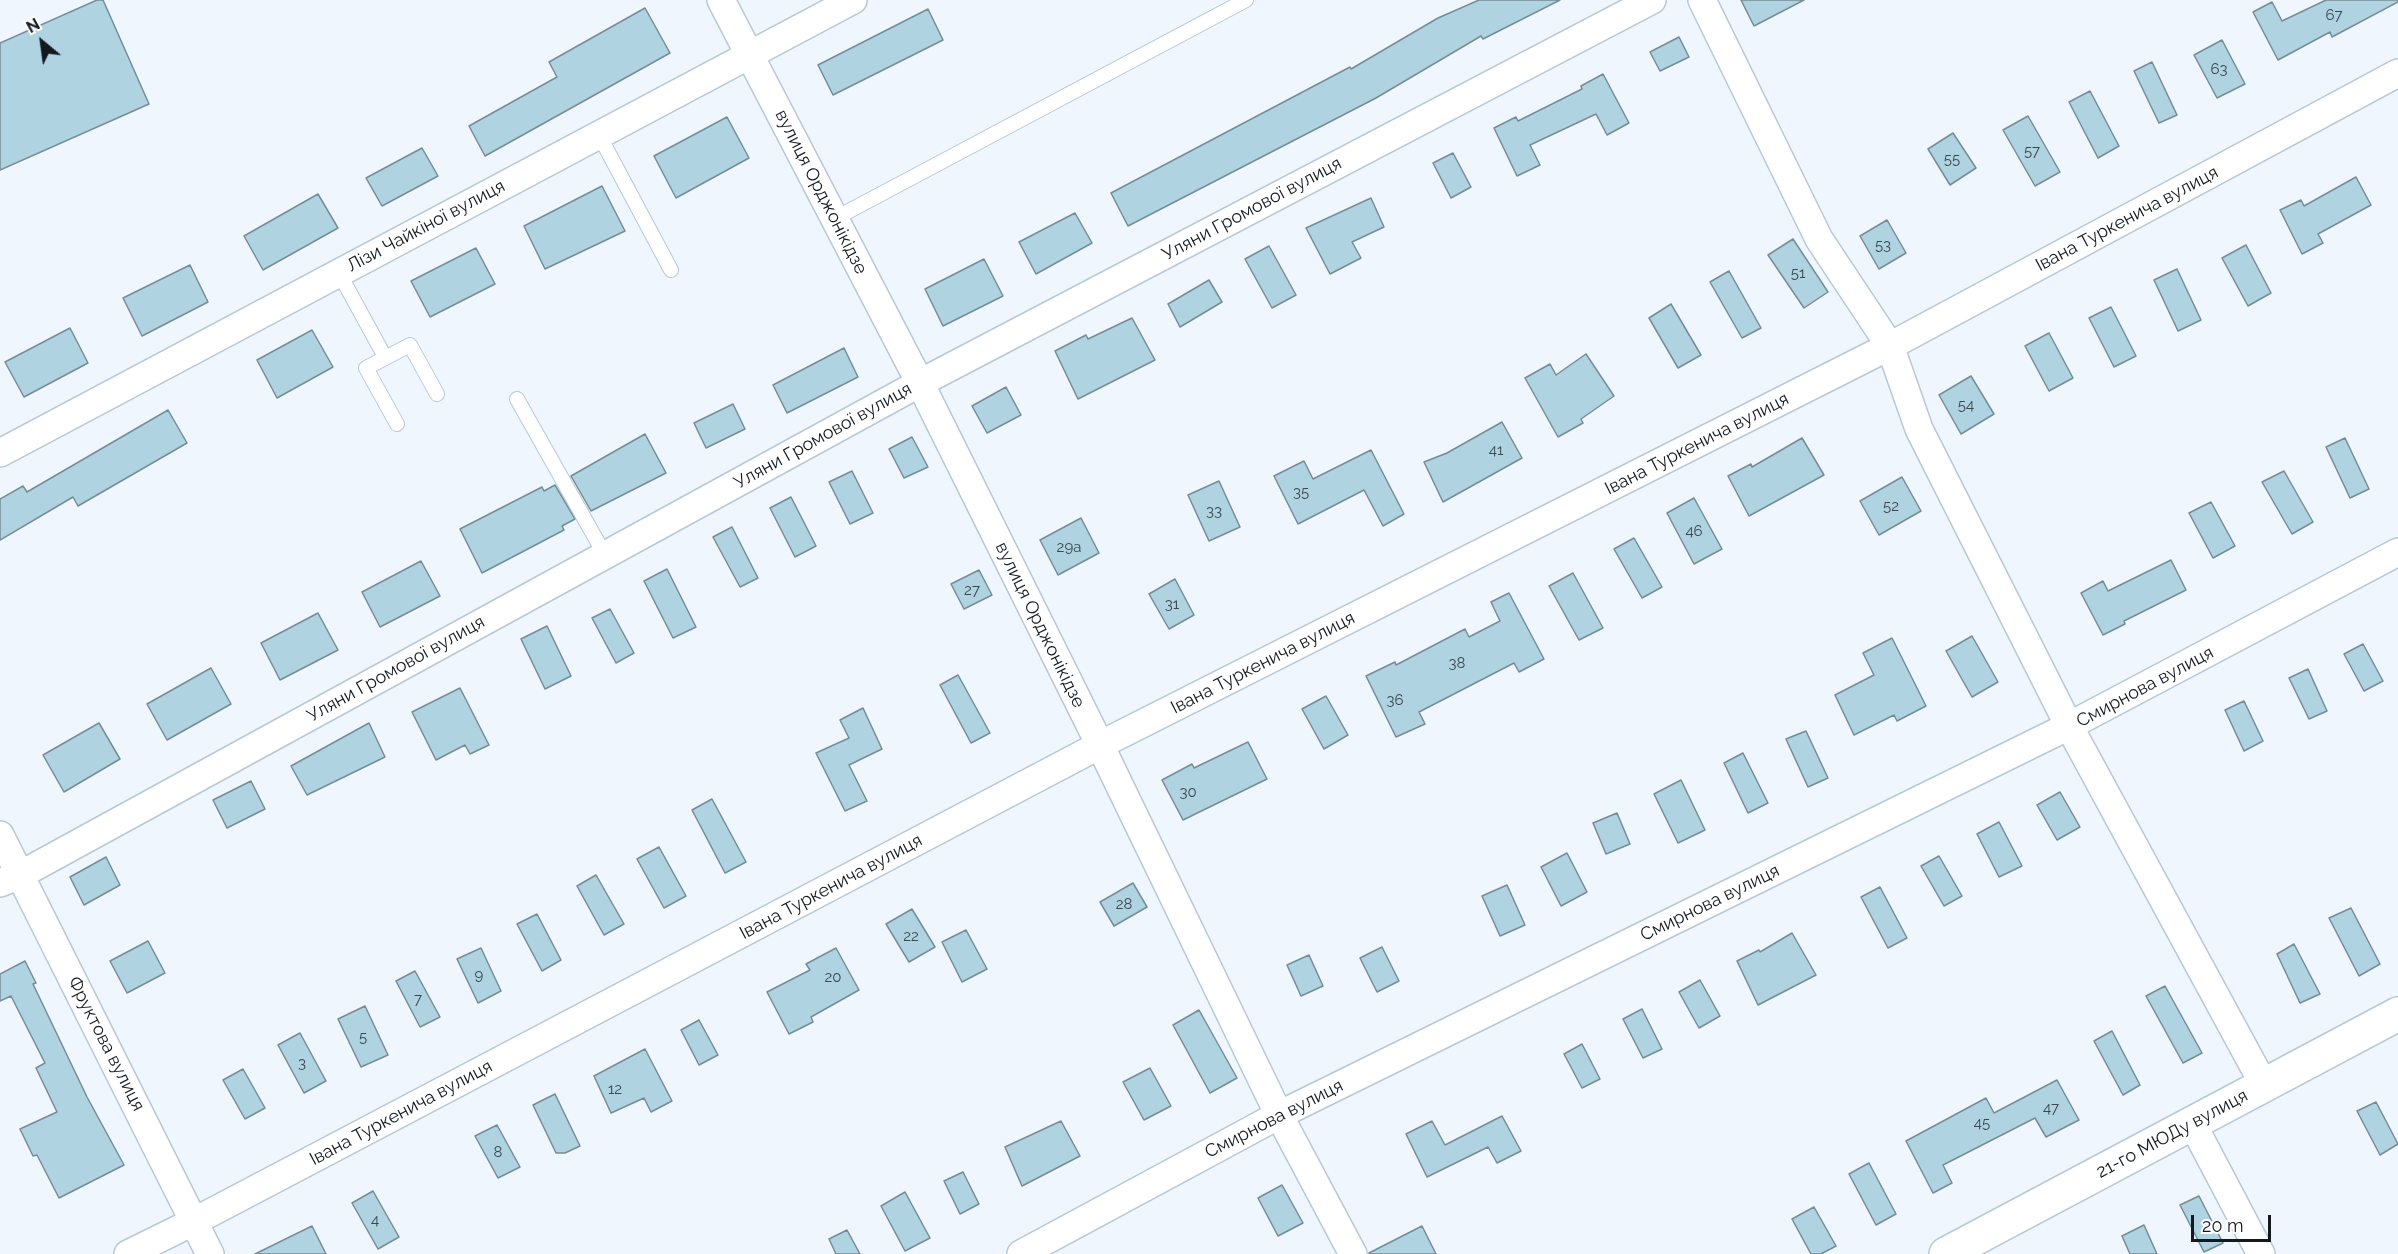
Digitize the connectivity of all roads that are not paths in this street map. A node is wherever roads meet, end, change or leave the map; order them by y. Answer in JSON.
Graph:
{"nodes":[{"id":1,"x":721,"y":0,"type":"edge"},
{"id":2,"x":853,"y":0,"type":"edge"},
{"id":3,"x":1246,"y":0,"type":"edge"},
{"id":4,"x":1652,"y":0,"type":"edge"},
{"id":5,"x":1702,"y":0,"type":"edge"},
{"id":6,"x":750,"y":54,"type":"junction"},
{"id":7,"x":2398,"y":73,"type":"edge"},
{"id":8,"x":599,"y":135,"type":"junction"},
{"id":9,"x":834,"y":219,"type":"junction"},
{"id":10,"x":671,"y":270,"type":"dead end"},
{"id":11,"x":339,"y":273,"type":"junction"},
{"id":12,"x":1890,"y":346,"type":"junction"},
{"id":13,"x":385,"y":357,"type":"junction"},
{"id":14,"x":920,"y":383,"type":"junction"},
{"id":15,"x":437,"y":394,"type":"dead end"},
{"id":16,"x":518,"y":399,"type":"dead end"},
{"id":17,"x":397,"y":424,"type":"dead end"},
{"id":18,"x":0,"y":453,"type":"edge"},
{"id":19,"x":2398,"y":552,"type":"edge"},
{"id":20,"x":605,"y":555,"type":"junction"},
{"id":21,"x":2069,"y":726,"type":"junction"},
{"id":22,"x":1100,"y":746,"type":"junction"},
{"id":23,"x":0,"y":835,"type":"edge"},
{"id":24,"x":10,"y":879,"type":"edge"},
{"id":25,"x":2398,"y":1014,"type":"edge"},
{"id":26,"x":2264,"y":1085,"type":"junction"},
{"id":27,"x":1279,"y":1115,"type":"junction"},
{"id":28,"x":2193,"y":1123,"type":"junction"},
{"id":29,"x":195,"y":1221,"type":"junction"},
{"id":30,"x":1955,"y":1252,"type":"edge"},
{"id":31,"x":128,"y":1254,"type":"edge"},
{"id":32,"x":210,"y":1254,"type":"edge"},
{"id":33,"x":1021,"y":1254,"type":"edge"},
{"id":34,"x":1353,"y":1254,"type":"edge"},
{"id":35,"x":2261,"y":1254,"type":"edge"}],
"edges":[{"from":1,"to":6,"type":"street","name":"вулиця Орджонікідзе"},
{"from":2,"to":6,"type":"street","name":"Лізи Чайкіної вулиця"},
{"from":3,"to":9,"type":"lane"},
{"from":4,"to":14,"type":"street","name":"Уляни Громової вулиця"},
{"from":5,"to":12,"type":"street"},
{"from":6,"to":8,"type":"street","name":"Лізи Чайкіної вулиця"},
{"from":6,"to":9,"type":"street","name":"вулиця Орджонікідзе"},
{"from":7,"to":12,"type":"street","name":"Івана Туркенича вулиця"},
{"from":8,"to":10,"type":"lane"},
{"from":8,"to":11,"type":"street","name":"Лізи Чайкіної вулиця"},
{"from":9,"to":14,"type":"street","name":"вулиця Орджонікідзе"},
{"from":11,"to":13,"type":"lane"},
{"from":11,"to":18,"type":"street","name":"Лізи Чайкіної вулиця"},
{"from":12,"to":21,"type":"street"},
{"from":12,"to":22,"type":"street","name":"Івана Туркенича вулиця"},
{"from":13,"to":15,"type":"lane"},
{"from":13,"to":17,"type":"lane"},
{"from":14,"to":20,"type":"street","name":"Уляни Громової вулиця"},
{"from":14,"to":22,"type":"street","name":"вулиця Орджонікідзе"},
{"from":16,"to":20,"type":"lane"},
{"from":19,"to":21,"type":"street","name":"Смирнова вулиця"},
{"from":20,"to":24,"type":"street","name":"Уляни Громової вулиця"},
{"from":21,"to":26,"type":"street"},
{"from":21,"to":27,"type":"street","name":"Смирнова вулиця"},
{"from":22,"to":27,"type":"street","name":"вулиця Орджонікідзе"},
{"from":22,"to":29,"type":"street","name":"Івана Туркенича вулиця"},
{"from":23,"to":24,"type":"street","name":"Фруктова вулиця"},
{"from":24,"to":29,"type":"street","name":"Фруктова вулиця"},
{"from":25,"to":26,"type":"street","name":"21-го МЮДу вулиця"},
{"from":26,"to":28,"type":"street","name":"21-го МЮДу вулиця"},
{"from":27,"to":33,"type":"street","name":"Смирнова вулиця"},
{"from":27,"to":34,"type":"street","name":"вулиця Орджонікідзе"},
{"from":28,"to":30,"type":"street","name":"21-го МЮДу вулиця"},
{"from":28,"to":35,"type":"street"},
{"from":29,"to":31,"type":"street","name":"Івана Туркенича вулиця"},
{"from":29,"to":32,"type":"street","name":"Фруктова вулиця"}]}
